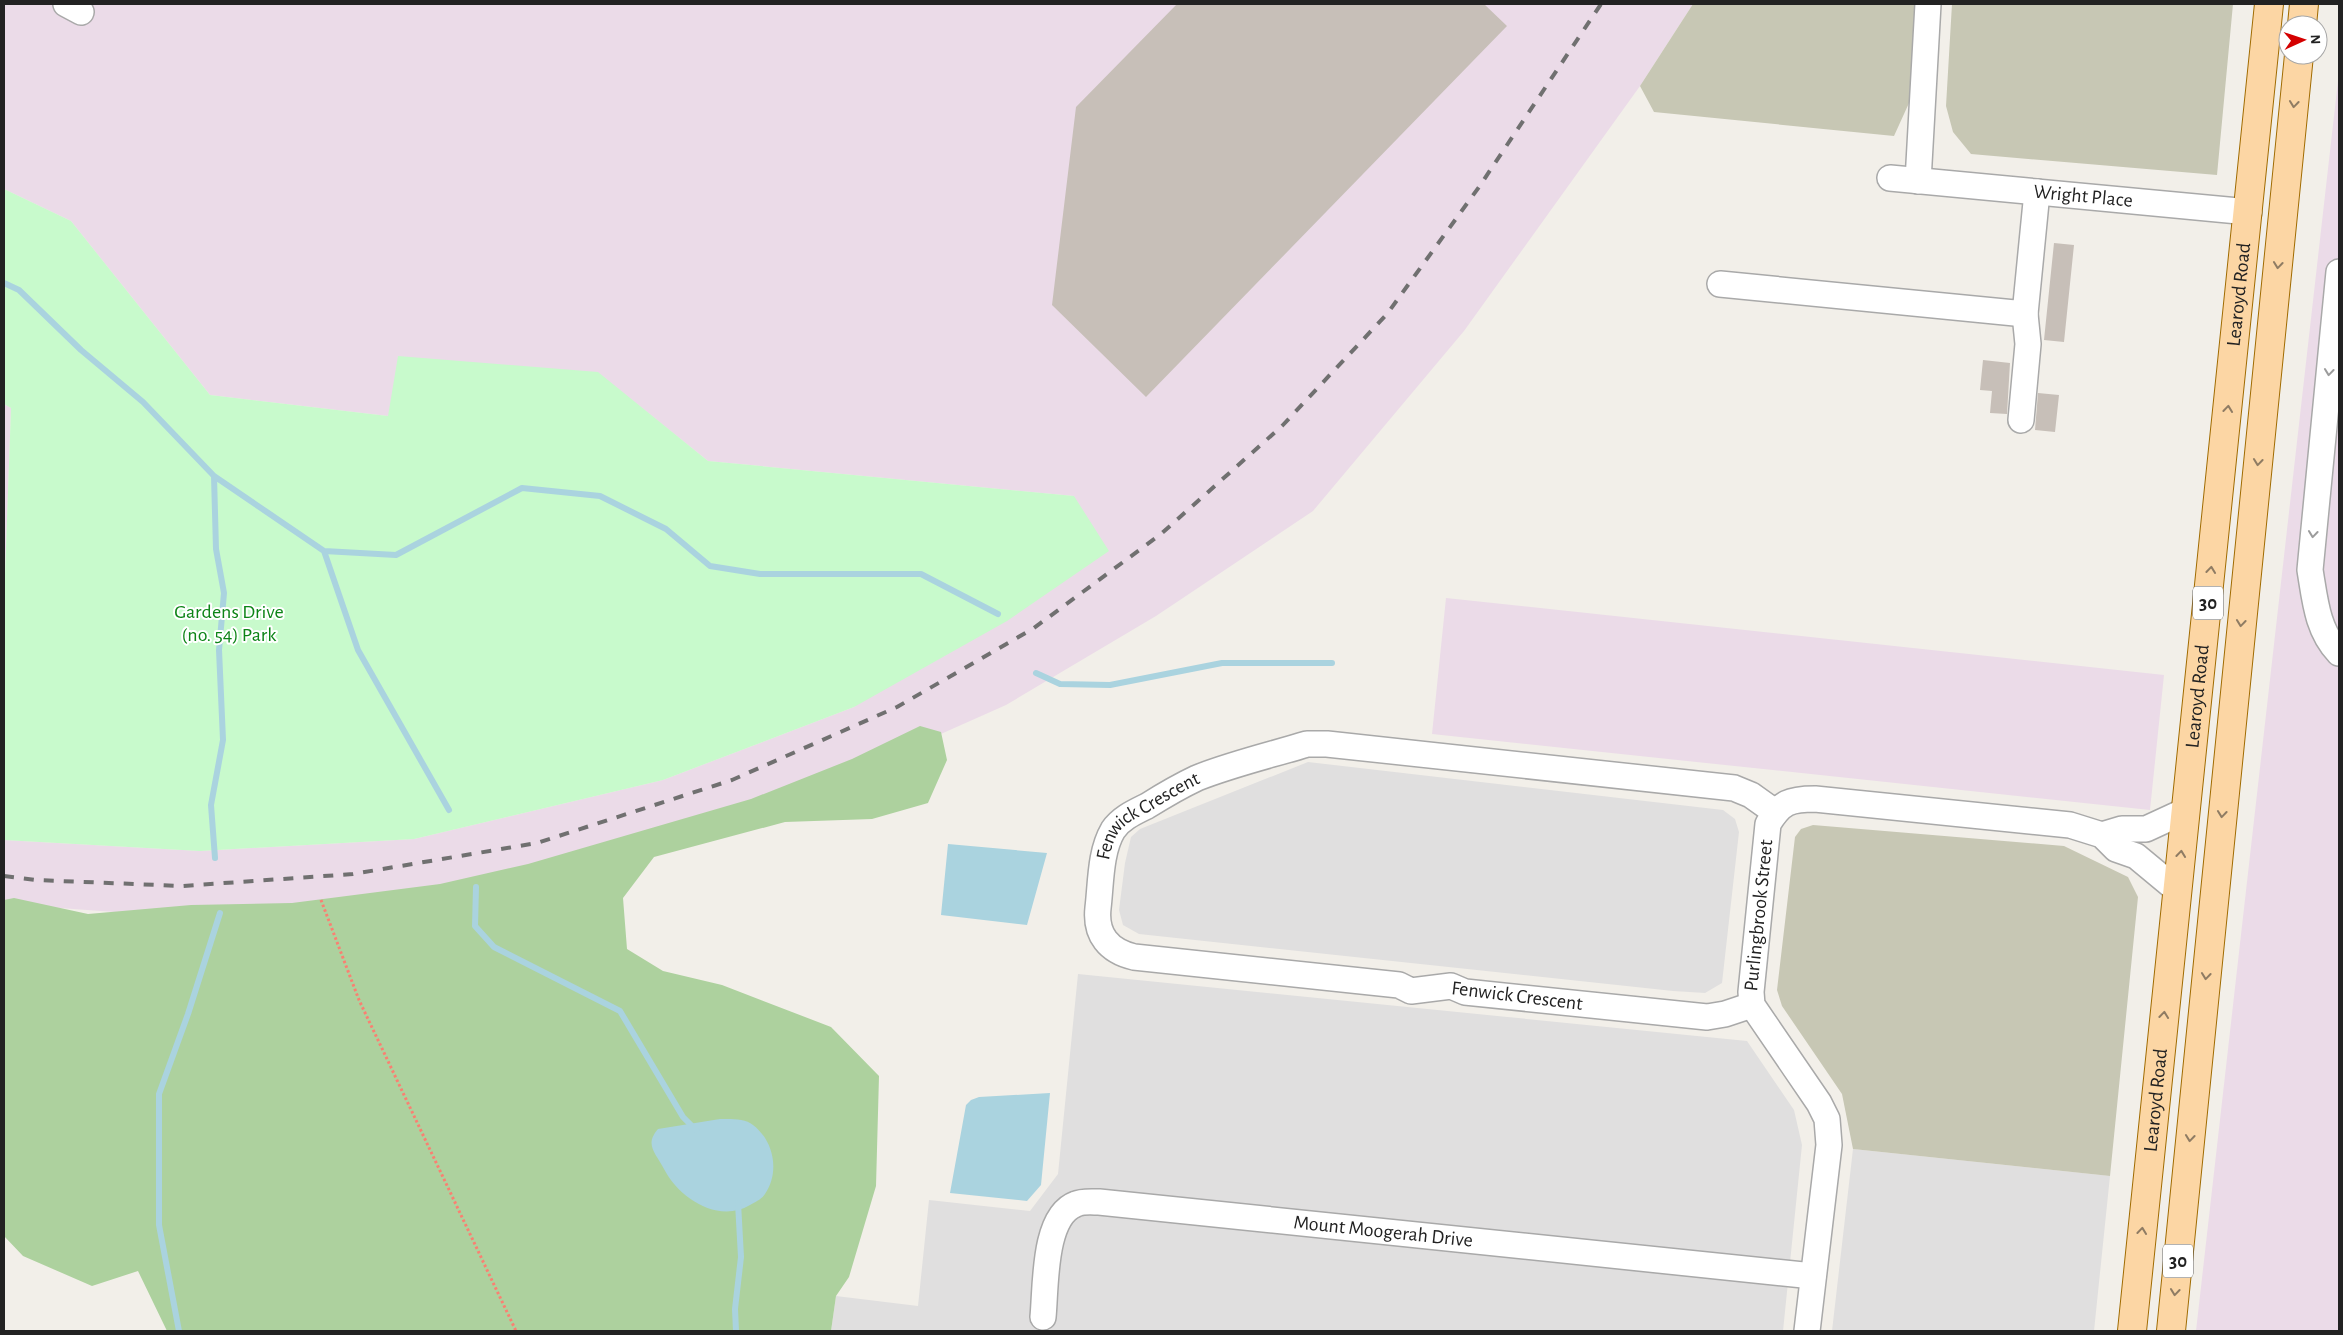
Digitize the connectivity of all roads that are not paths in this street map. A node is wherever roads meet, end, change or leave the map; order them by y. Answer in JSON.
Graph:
{"nodes":[{"id":1,"x":1928,"y":4,"type":"edge"},
{"id":2,"x":2269,"y":4,"type":"edge"},
{"id":3,"x":2298,"y":65,"type":"edge"},
{"id":4,"x":1890,"y":178,"type":"dead end"},
{"id":5,"x":1918,"y":181,"type":"junction"},
{"id":6,"x":2037,"y":192,"type":"junction"},
{"id":7,"x":2249,"y":212,"type":"junction"},
{"id":8,"x":2339,"y":272,"type":"edge"},
{"id":9,"x":1720,"y":284,"type":"dead end"},
{"id":10,"x":2025,"y":314,"type":"junction"},
{"id":11,"x":2021,"y":420,"type":"dead end"},
{"id":12,"x":2339,"y":653,"type":"edge"},
{"id":13,"x":2185,"y":811,"type":"junction"},
{"id":14,"x":1775,"y":812,"type":"junction"},
{"id":15,"x":2102,"y":835,"type":"junction"},
{"id":16,"x":2177,"y":890,"type":"junction"},
{"id":17,"x":1752,"y":1005,"type":"junction"},
{"id":18,"x":1813,"y":1276,"type":"junction"},
{"id":19,"x":1043,"y":1317,"type":"dead end"},
{"id":20,"x":1807,"y":1331,"type":"edge"},
{"id":21,"x":2132,"y":1331,"type":"edge"},
{"id":22,"x":2171,"y":1331,"type":"edge"}],
"edges":[{"from":1,"to":5,"type":"street"},
{"from":2,"to":7,"type":"main road","name":"Learoyd Road","number":"30"},
{"from":3,"to":22,"type":"main road","name":"Learoyd Road","number":"30","one_way":true},
{"from":4,"to":5,"type":"street","name":"Wright Place"},
{"from":5,"to":6,"type":"street","name":"Wright Place"},
{"from":6,"to":7,"type":"street","name":"Wright Place"},
{"from":6,"to":10,"type":"street"},
{"from":13,"to":7,"type":"main road","name":"Learoyd Road","number":"30","one_way":true},
{"from":8,"to":12,"type":"street","one_way":true},
{"from":9,"to":10,"type":"street"},
{"from":10,"to":11,"type":"street"},
{"from":13,"to":15,"type":"street"},
{"from":16,"to":13,"type":"main road","name":"Learoyd Road","number":"30","one_way":true},
{"from":14,"to":15,"type":"street","name":"Purlingbrook Street"},
{"from":14,"to":17,"type":"street","name":"Purlingbrook Street"},
{"from":14,"to":17,"type":"street","name":"Fenwick Crescent"},
{"from":15,"to":16,"type":"street","name":"Purlingbrook Street"},
{"from":21,"to":16,"type":"main road","name":"Learoyd Road","number":"30","one_way":true},
{"from":17,"to":18,"type":"street","name":"Purlingbrook Street"},
{"from":18,"to":19,"type":"street","name":"Mount Moogerah Drive"},
{"from":18,"to":20,"type":"street","name":"Purlingbrook Street"}]}
